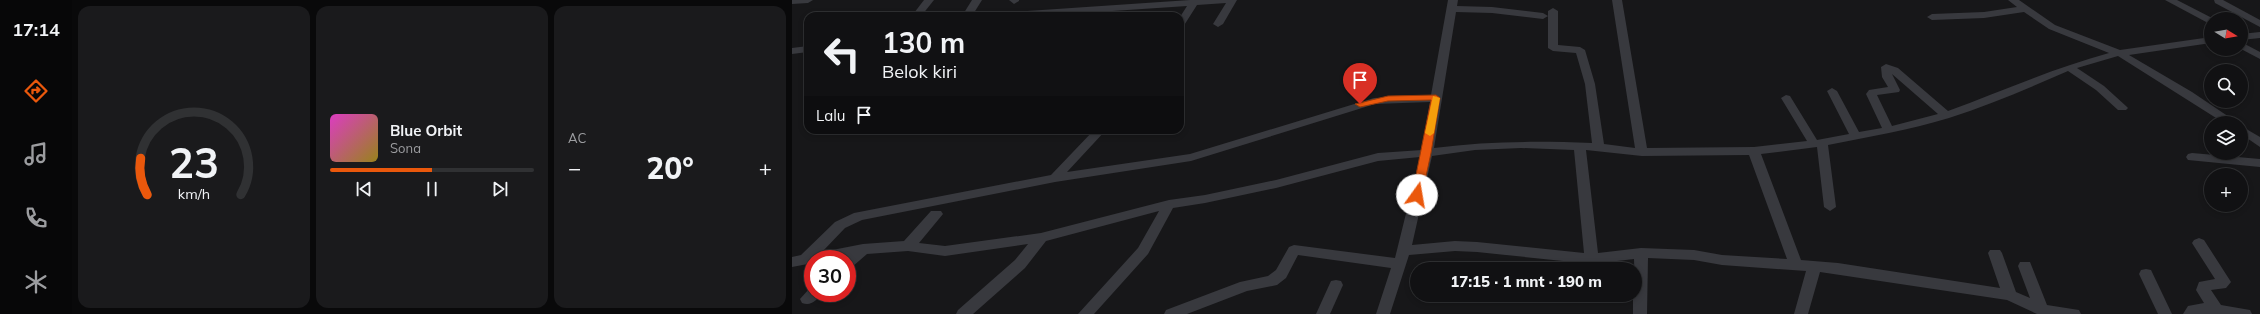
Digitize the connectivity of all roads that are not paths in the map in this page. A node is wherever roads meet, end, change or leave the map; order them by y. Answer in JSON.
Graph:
{"nodes":[{"id":1,"x":808,"y":0,"type":"edge"},
{"id":2,"x":929,"y":0,"type":"edge"},
{"id":3,"x":977,"y":0,"type":"edge"},
{"id":4,"x":1228,"y":0,"type":"edge"},
{"id":5,"x":1232,"y":0,"type":"edge"},
{"id":6,"x":1617,"y":0,"type":"edge"},
{"id":7,"x":2013,"y":0,"type":"edge"},
{"id":8,"x":2170,"y":0,"type":"edge"},
{"id":9,"x":792,"y":1,"type":"edge"},
{"id":10,"x":2218,"y":1,"type":"dead end"},
{"id":11,"x":1194,"y":2,"type":"edge"},
{"id":12,"x":1452,"y":4,"type":"edge"},
{"id":13,"x":2024,"y":9,"type":"junction"},
{"id":14,"x":1554,"y":11,"type":"dead end"},
{"id":15,"x":920,"y":12,"type":"edge"},
{"id":16,"x":970,"y":12,"type":"edge"},
{"id":17,"x":1054,"y":12,"type":"edge"},
{"id":18,"x":1543,"y":16,"type":"dead end"},
{"id":19,"x":1932,"y":17,"type":"dead end"},
{"id":20,"x":2204,"y":17,"type":"edge"},
{"id":21,"x":1184,"y":18,"type":"edge"},
{"id":22,"x":1218,"y":24,"type":"dead end"},
{"id":23,"x":2260,"y":24,"type":"edge"},
{"id":24,"x":2260,"y":35,"type":"edge"},
{"id":25,"x":2248,"y":36,"type":"edge"},
{"id":26,"x":2204,"y":41,"type":"edge"},
{"id":27,"x":2248,"y":49,"type":"edge"},
{"id":28,"x":804,"y":50,"type":"edge"},
{"id":29,"x":793,"y":51,"type":"edge"},
{"id":30,"x":2119,"y":53,"type":"junction"},
{"id":31,"x":2260,"y":56,"type":"edge"},
{"id":32,"x":2069,"y":68,"type":"junction"},
{"id":33,"x":1832,"y":92,"type":"dead end"},
{"id":34,"x":1436,"y":98,"type":"junction"},
{"id":35,"x":1786,"y":98,"type":"dead end"},
{"id":36,"x":2122,"y":108,"type":"dead end"},
{"id":37,"x":1946,"y":115,"type":"junction"},
{"id":38,"x":2221,"y":116,"type":"edge"},
{"id":39,"x":1889,"y":130,"type":"junction"},
{"id":40,"x":1096,"y":134,"type":"edge"},
{"id":41,"x":2248,"y":134,"type":"edge"},
{"id":42,"x":1856,"y":137,"type":"junction"},
{"id":43,"x":1818,"y":143,"type":"junction"},
{"id":44,"x":2260,"y":143,"type":"edge"},
{"id":45,"x":1580,"y":146,"type":"junction"},
{"id":46,"x":1598,"y":147,"type":"junction"},
{"id":47,"x":1754,"y":151,"type":"junction"},
{"id":48,"x":1642,"y":152,"type":"junction"},
{"id":49,"x":1426,"y":153,"type":"junction"},
{"id":50,"x":2192,"y":157,"type":"dead end"},
{"id":51,"x":2260,"y":163,"type":"edge"},
{"id":52,"x":1055,"y":178,"type":"junction"},
{"id":53,"x":1169,"y":204,"type":"junction"},
{"id":54,"x":1830,"y":208,"type":"dead end"},
{"id":55,"x":936,"y":214,"type":"dead end"},
{"id":56,"x":1041,"y":238,"type":"junction"},
{"id":57,"x":2198,"y":243,"type":"dead end"},
{"id":58,"x":908,"y":246,"type":"junction"},
{"id":59,"x":863,"y":249,"type":"junction"},
{"id":60,"x":815,"y":250,"type":"edge"},
{"id":61,"x":856,"y":250,"type":"edge"},
{"id":62,"x":1641,"y":253,"type":"junction"},
{"id":63,"x":1995,"y":253,"type":"dead end"},
{"id":64,"x":856,"y":256,"type":"edge"},
{"id":65,"x":1402,"y":258,"type":"junction"},
{"id":66,"x":1592,"y":259,"type":"junction"},
{"id":67,"x":804,"y":260,"type":"edge"},
{"id":68,"x":792,"y":262,"type":"edge"},
{"id":69,"x":1796,"y":265,"type":"junction"},
{"id":70,"x":2025,"y":266,"type":"dead end"},
{"id":71,"x":1814,"y":267,"type":"junction"},
{"id":72,"x":2146,"y":274,"type":"dead end"},
{"id":73,"x":1336,"y":285,"type":"dead end"},
{"id":74,"x":2010,"y":295,"type":"junction"},
{"id":75,"x":2042,"y":310,"type":"junction"},
{"id":76,"x":2217,"y":310,"type":"junction"},
{"id":77,"x":963,"y":314,"type":"edge"},
{"id":78,"x":1085,"y":314,"type":"edge"},
{"id":79,"x":1171,"y":314,"type":"edge"},
{"id":80,"x":1323,"y":314,"type":"edge"},
{"id":81,"x":1383,"y":314,"type":"edge"},
{"id":82,"x":1640,"y":314,"type":"edge"},
{"id":83,"x":1801,"y":314,"type":"edge"},
{"id":84,"x":2074,"y":314,"type":"edge"},
{"id":85,"x":2165,"y":314,"type":"edge"},
{"id":86,"x":2190,"y":314,"type":"edge"},
{"id":87,"x":2245,"y":314,"type":"edge"}],
"edges":[{"from":1,"to":9,"type":"street"},
{"from":2,"to":15,"type":"street"},
{"from":3,"to":16,"type":"street"},
{"from":4,"to":11,"type":"street"},
{"from":5,"to":22,"type":"street"},
{"from":6,"to":48,"type":"street"},
{"from":7,"to":13,"type":"street"},
{"from":8,"to":20,"type":"street"},
{"from":10,"to":23,"type":"street"},
{"from":11,"to":17,"type":"street"},
{"from":11,"to":21,"type":"street"},
{"from":12,"to":18,"type":"street"},
{"from":12,"to":34,"type":"street"},
{"from":13,"to":19,"type":"street"},
{"from":13,"to":30,"type":"street"},
{"from":14,"to":46,"type":"street"},
{"from":24,"to":25,"type":"street"},
{"from":26,"to":30,"type":"street"},
{"from":27,"to":31,"type":"street"},
{"from":28,"to":29,"type":"street"},
{"from":30,"to":32,"type":"street"},
{"from":30,"to":38,"type":"street"},
{"from":32,"to":36,"type":"street"},
{"from":32,"to":37,"type":"street"},
{"from":33,"to":42,"type":"street"},
{"from":34,"to":49,"type":"street"},
{"from":34,"to":52,"type":"street"},
{"from":35,"to":43,"type":"street"},
{"from":37,"to":39,"type":"street"},
{"from":37,"to":39,"type":"street"},
{"from":39,"to":42,"type":"street"},
{"from":40,"to":52,"type":"street"},
{"from":41,"to":44,"type":"street"},
{"from":42,"to":43,"type":"street"},
{"from":43,"to":47,"type":"street"},
{"from":43,"to":54,"type":"street"},
{"from":45,"to":46,"type":"street"},
{"from":45,"to":49,"type":"street"},
{"from":45,"to":66,"type":"street"},
{"from":46,"to":48,"type":"street"},
{"from":47,"to":48,"type":"street"},
{"from":47,"to":69,"type":"street"},
{"from":49,"to":53,"type":"street"},
{"from":49,"to":65,"type":"street"},
{"from":50,"to":51,"type":"street"},
{"from":52,"to":60,"type":"street"},
{"from":53,"to":56,"type":"street"},
{"from":53,"to":78,"type":"street"},
{"from":55,"to":58,"type":"street"},
{"from":56,"to":58,"type":"street"},
{"from":56,"to":77,"type":"street"},
{"from":57,"to":76,"type":"street"},
{"from":58,"to":59,"type":"street"},
{"from":59,"to":61,"type":"street"},
{"from":59,"to":64,"type":"street"},
{"from":62,"to":66,"type":"street"},
{"from":62,"to":69,"type":"street"},
{"from":62,"to":82,"type":"street"},
{"from":63,"to":74,"type":"street"},
{"from":65,"to":66,"type":"street"},
{"from":65,"to":79,"type":"street"},
{"from":65,"to":81,"type":"street"},
{"from":67,"to":68,"type":"street"},
{"from":69,"to":71,"type":"street"},
{"from":70,"to":75,"type":"street"},
{"from":71,"to":74,"type":"street"},
{"from":71,"to":83,"type":"street"},
{"from":72,"to":85,"type":"street"},
{"from":73,"to":80,"type":"street"},
{"from":74,"to":75,"type":"street"},
{"from":75,"to":84,"type":"street"},
{"from":76,"to":86,"type":"street"},
{"from":76,"to":87,"type":"street"}]}
